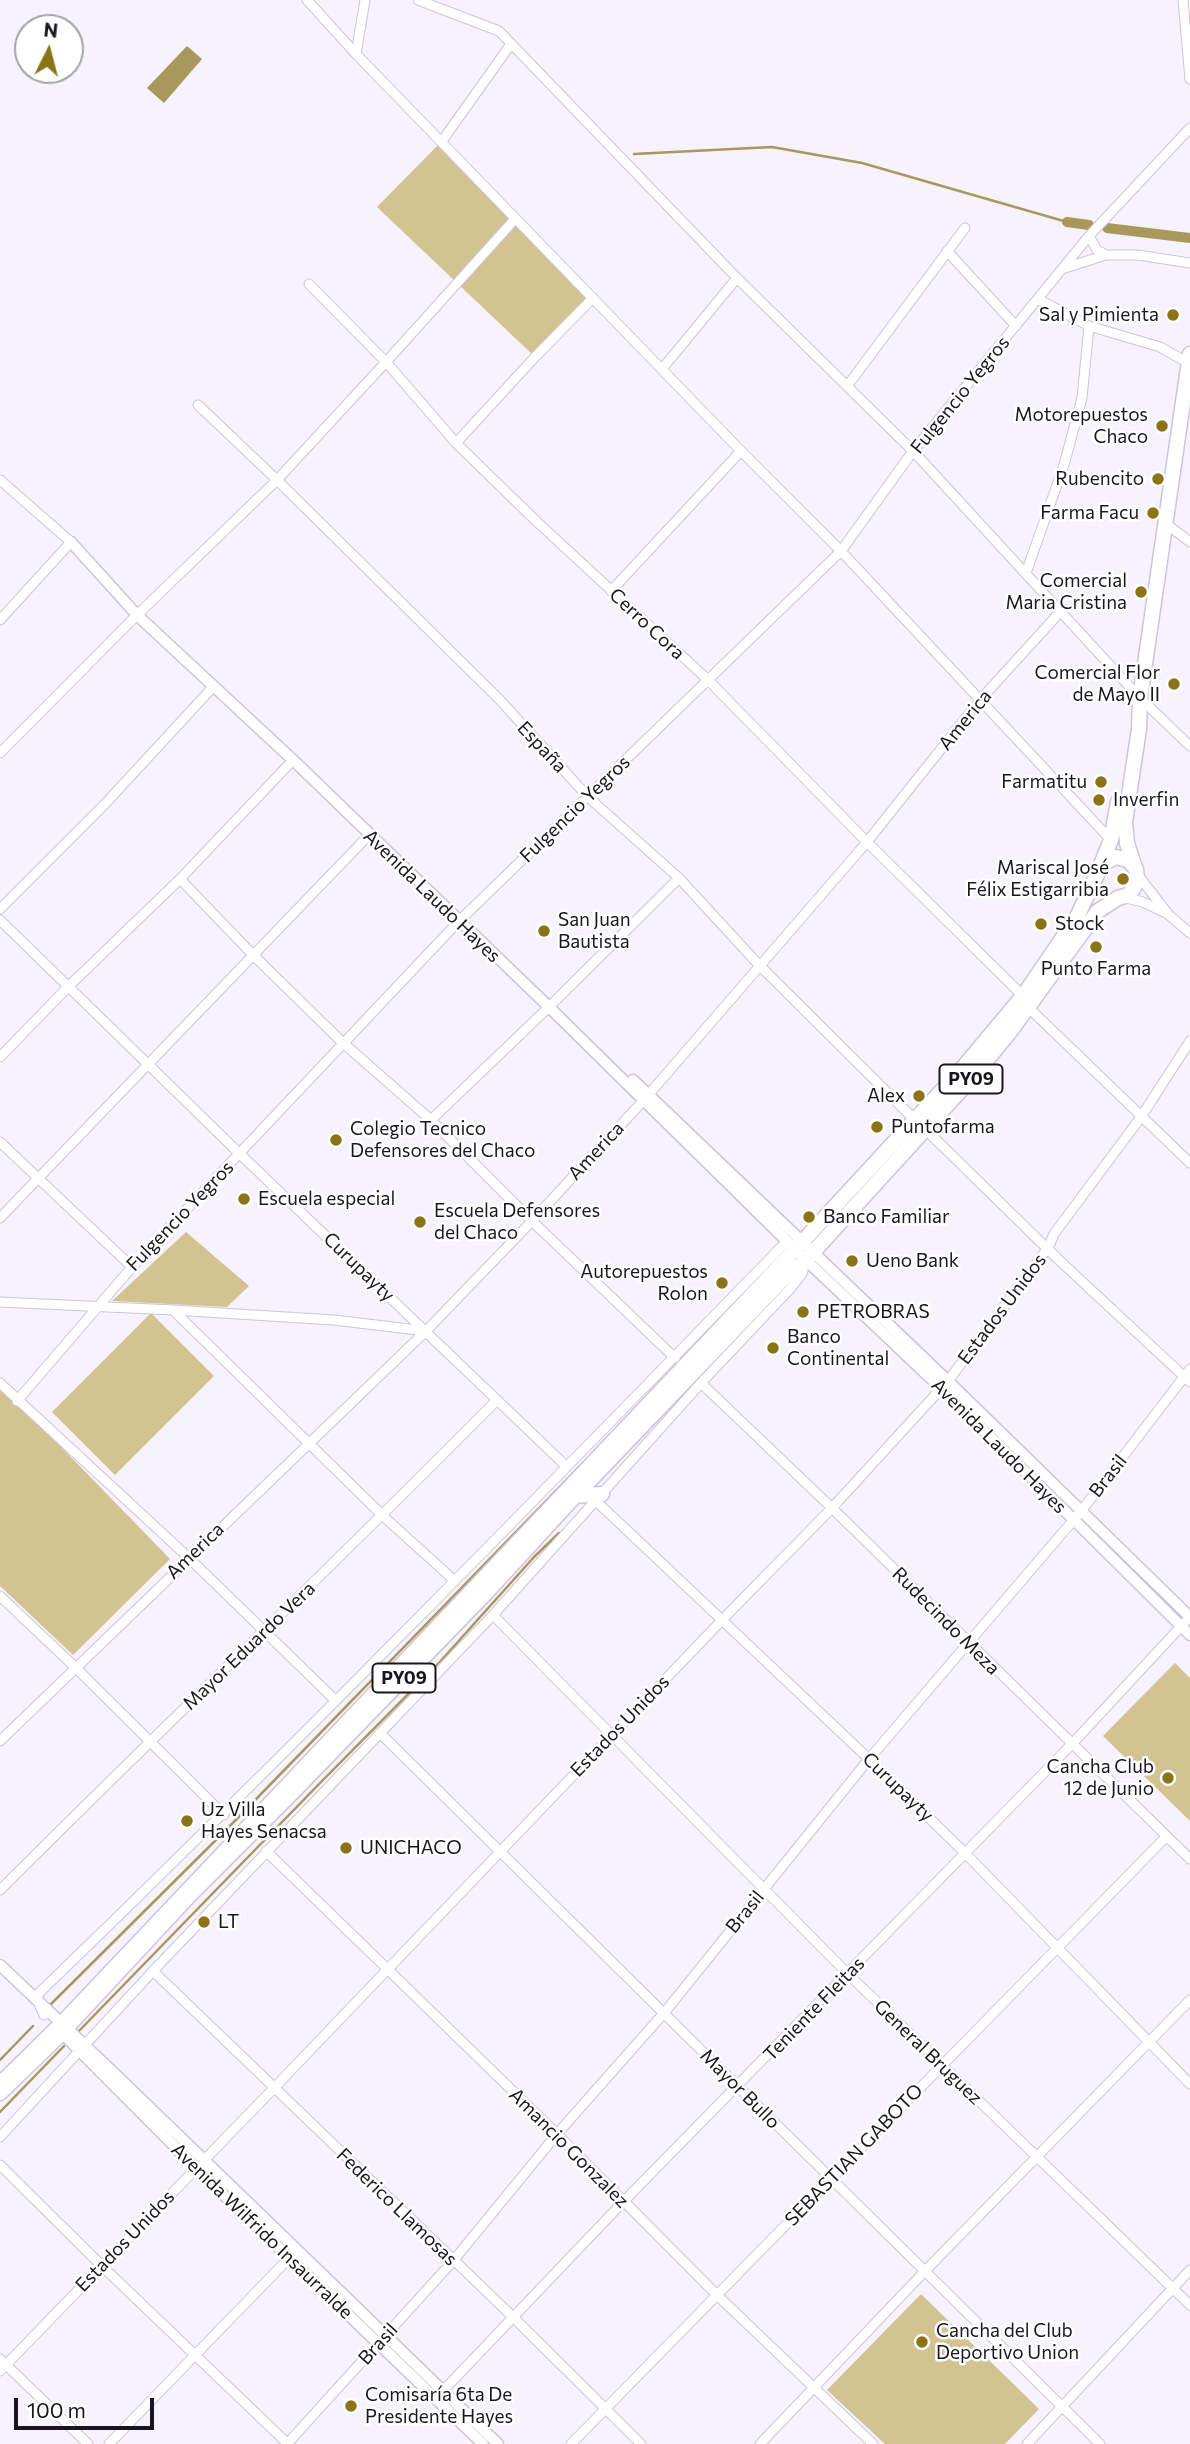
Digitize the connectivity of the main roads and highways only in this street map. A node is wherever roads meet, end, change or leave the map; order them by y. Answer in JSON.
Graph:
{"nodes":[{"id":1,"x":1190,"y":361,"type":"edge"},
{"id":2,"x":1140,"y":698,"type":"junction"},
{"id":3,"x":1136,"y":871,"type":"junction"},
{"id":4,"x":1098,"y":872,"type":"junction"},
{"id":5,"x":1120,"y":898,"type":"junction"},
{"id":6,"x":1026,"y":1002,"type":"junction"},
{"id":7,"x":800,"y":1249,"type":"junction"},
{"id":8,"x":575,"y":1496,"type":"junction"},
{"id":9,"x":599,"y":1498,"type":"road end"},
{"id":10,"x":62,"y":2028,"type":"junction"},
{"id":11,"x":0,"y":2084,"type":"edge"},
{"id":12,"x":0,"y":2093,"type":"edge"}],
"edges":[{"from":1,"to":2,"type":"highway","number":"PY09"},
{"from":2,"to":3,"type":"highway","number":"PY09"},
{"from":2,"to":4,"type":"highway","number":"PY09"},
{"from":3,"to":4,"type":"highway"},
{"from":3,"to":5,"type":"highway","number":"PY09"},
{"from":4,"to":5,"type":"highway"},
{"from":4,"to":6,"type":"highway","number":"PY09"},
{"from":5,"to":6,"type":"highway","number":"PY09"},
{"from":6,"to":7,"type":"highway","number":"PY09"},
{"from":7,"to":8,"type":"highway","number":"PY09"},
{"from":7,"to":10,"type":"highway","number":"PY09"},
{"from":8,"to":9,"type":"highway"},
{"from":8,"to":10,"type":"highway","number":"PY09"},
{"from":10,"to":11,"type":"highway","number":"PY09"},
{"from":10,"to":12,"type":"highway","number":"PY09"}]}
